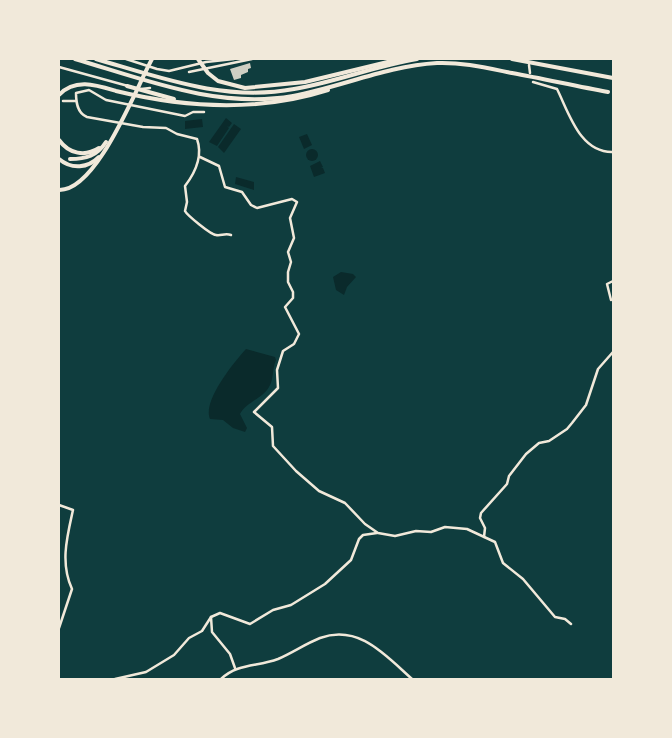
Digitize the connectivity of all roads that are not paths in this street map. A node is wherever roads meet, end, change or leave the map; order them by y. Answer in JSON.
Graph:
{"nodes":[{"id":1,"x":75,"y":59,"type":"edge"},
{"id":2,"x":96,"y":59,"type":"edge"},
{"id":3,"x":126,"y":59,"type":"edge"},
{"id":4,"x":198,"y":59,"type":"edge"},
{"id":5,"x":234,"y":59,"type":"edge"},
{"id":6,"x":252,"y":59,"type":"edge"},
{"id":7,"x":400,"y":59,"type":"edge"},
{"id":8,"x":417,"y":59,"type":"edge"},
{"id":9,"x":512,"y":59,"type":"edge"},
{"id":10,"x":523,"y":59,"type":"edge"},
{"id":11,"x":150,"y":60,"type":"edge"},
{"id":12,"x":206,"y":60,"type":"edge"},
{"id":13,"x":529,"y":65,"type":"dead end"},
{"id":14,"x":59,"y":67,"type":"edge"},
{"id":15,"x":569,"y":69,"type":"junction"},
{"id":16,"x":188,"y":72,"type":"dead end"},
{"id":17,"x":530,"y":73,"type":"dead end"},
{"id":18,"x":373,"y":75,"type":"junction"},
{"id":19,"x":613,"y":78,"type":"edge"},
{"id":20,"x":533,"y":82,"type":"dead end"},
{"id":21,"x":127,"y":86,"type":"junction"},
{"id":22,"x":150,"y":88,"type":"dead end"},
{"id":23,"x":608,"y":92,"type":"dead end"},
{"id":24,"x":59,"y":96,"type":"edge"},
{"id":25,"x":63,"y":101,"type":"dead end"},
{"id":26,"x":76,"y":101,"type":"junction"},
{"id":27,"x":196,"y":103,"type":"junction"},
{"id":28,"x":204,"y":112,"type":"dead end"},
{"id":29,"x":116,"y":125,"type":"junction"},
{"id":30,"x":59,"y":140,"type":"edge"},
{"id":31,"x":106,"y":142,"type":"junction"},
{"id":32,"x":105,"y":149,"type":"junction"},
{"id":33,"x":613,"y":152,"type":"edge"},
{"id":34,"x":200,"y":157,"type":"junction"},
{"id":35,"x":59,"y":159,"type":"edge"},
{"id":36,"x":70,"y":159,"type":"dead end"},
{"id":37,"x":59,"y":190,"type":"edge"},
{"id":38,"x":231,"y":235,"type":"dead end"},
{"id":39,"x":613,"y":281,"type":"edge"},
{"id":40,"x":611,"y":300,"type":"dead end"},
{"id":41,"x":613,"y":352,"type":"edge"},
{"id":42,"x":59,"y":505,"type":"edge"},
{"id":43,"x":378,"y":533,"type":"junction"},
{"id":44,"x":484,"y":537,"type":"junction"},
{"id":45,"x":211,"y":618,"type":"junction"},
{"id":46,"x":571,"y":624,"type":"dead end"},
{"id":47,"x":59,"y":628,"type":"edge"},
{"id":48,"x":235,"y":668,"type":"junction"},
{"id":49,"x":115,"y":679,"type":"edge"},
{"id":50,"x":221,"y":679,"type":"edge"},
{"id":51,"x":412,"y":679,"type":"edge"}],
"edges":[{"from":1,"to":18,"type":"highway"},
{"from":2,"to":8,"type":"highway"},
{"from":3,"to":12,"type":"street"},
{"from":4,"to":7,"type":"highway"},
{"from":5,"to":12,"type":"street"},
{"from":6,"to":16,"type":"street"},
{"from":9,"to":15,"type":"highway"},
{"from":10,"to":15,"type":"highway"},
{"from":11,"to":29,"type":"highway"},
{"from":13,"to":17,"type":"street"},
{"from":14,"to":21,"type":"street"},
{"from":15,"to":19,"type":"highway"},
{"from":18,"to":23,"type":"highway"},
{"from":18,"to":27,"type":"highway"},
{"from":20,"to":33,"type":"street"},
{"from":21,"to":22,"type":"street"},
{"from":21,"to":27,"type":"highway"},
{"from":24,"to":27,"type":"highway"},
{"from":25,"to":26,"type":"street"},
{"from":26,"to":28,"type":"street"},
{"from":26,"to":34,"type":"street"},
{"from":29,"to":31,"type":"highway"},
{"from":29,"to":32,"type":"highway"},
{"from":30,"to":31,"type":"highway"},
{"from":31,"to":36,"type":"highway"},
{"from":32,"to":35,"type":"highway"},
{"from":32,"to":37,"type":"highway"},
{"from":34,"to":38,"type":"street"},
{"from":34,"to":43,"type":"street"},
{"from":39,"to":40,"type":"street"},
{"from":41,"to":44,"type":"street"},
{"from":42,"to":47,"type":"street"},
{"from":43,"to":44,"type":"street"},
{"from":43,"to":45,"type":"street"},
{"from":44,"to":46,"type":"street"},
{"from":45,"to":48,"type":"street"},
{"from":45,"to":49,"type":"street"},
{"from":48,"to":50,"type":"street"},
{"from":48,"to":51,"type":"street"}]}
